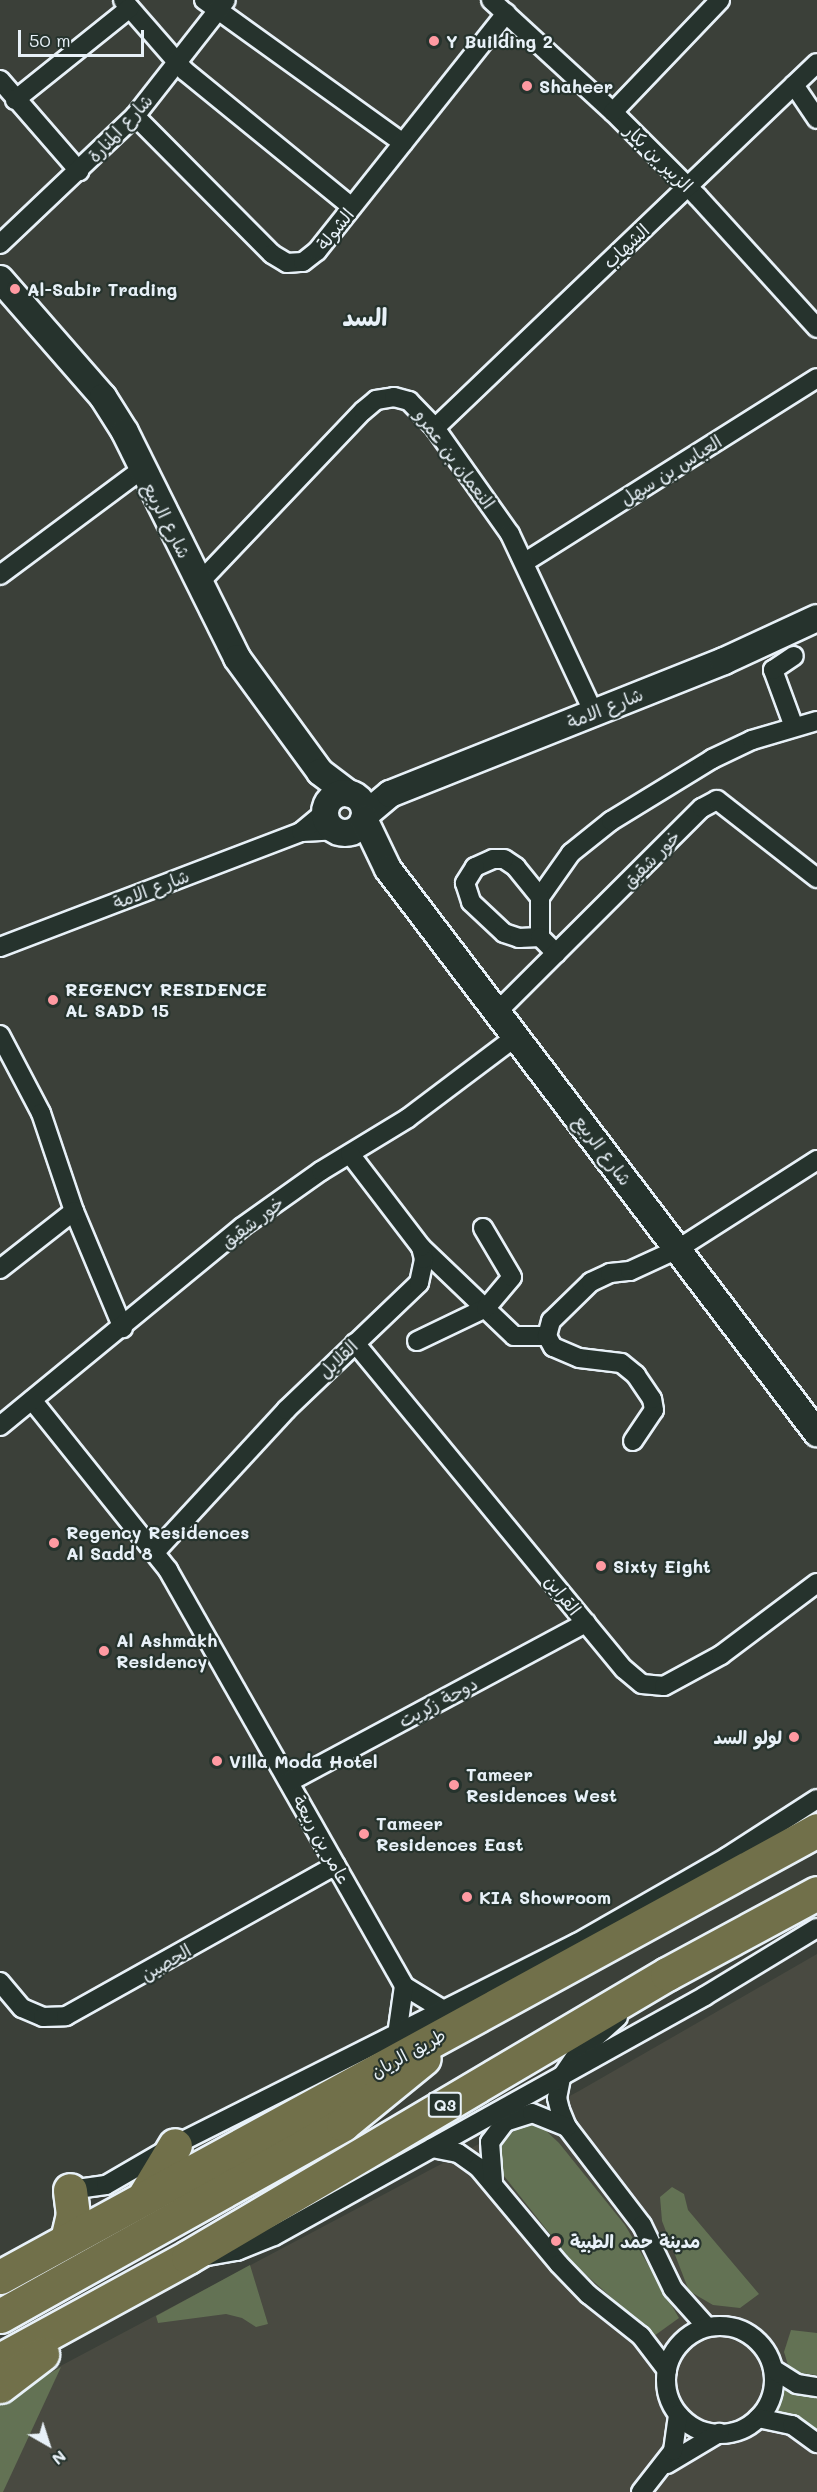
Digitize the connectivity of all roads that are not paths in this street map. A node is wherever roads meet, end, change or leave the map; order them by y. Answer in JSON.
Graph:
{"nodes":[{"id":1,"x":491,"y":0,"type":"edge"},
{"id":2,"x":720,"y":0,"type":"edge"},
{"id":3,"x":215,"y":3,"type":"edge"},
{"id":4,"x":126,"y":4,"type":"edge"},
{"id":5,"x":506,"y":13,"type":"junction"},
{"id":6,"x":178,"y":63,"type":"junction"},
{"id":7,"x":817,"y":63,"type":"edge"},
{"id":8,"x":0,"y":80,"type":"edge"},
{"id":9,"x":794,"y":85,"type":"junction"},
{"id":10,"x":15,"y":100,"type":"junction"},
{"id":11,"x":613,"y":112,"type":"junction"},
{"id":12,"x":135,"y":116,"type":"junction"},
{"id":13,"x":817,"y":119,"type":"edge"},
{"id":14,"x":403,"y":143,"type":"junction"},
{"id":15,"x":79,"y":171,"type":"junction"},
{"id":16,"x":688,"y":188,"type":"junction"},
{"id":17,"x":352,"y":207,"type":"junction"},
{"id":18,"x":0,"y":244,"type":"edge"},
{"id":19,"x":0,"y":279,"type":"edge"},
{"id":20,"x":817,"y":328,"type":"edge"},
{"id":21,"x":817,"y":378,"type":"edge"},
{"id":22,"x":435,"y":428,"type":"junction"},
{"id":23,"x":141,"y":470,"type":"junction"},
{"id":24,"x":525,"y":562,"type":"junction"},
{"id":25,"x":0,"y":575,"type":"edge"},
{"id":26,"x":199,"y":583,"type":"junction"},
{"id":27,"x":817,"y":618,"type":"edge"},
{"id":28,"x":794,"y":656,"type":"dead end"},
{"id":29,"x":594,"y":713,"type":"junction"},
{"id":30,"x":817,"y":721,"type":"edge"},
{"id":31,"x":794,"y":727,"type":"junction"},
{"id":32,"x":346,"y":813,"type":"junction"},
{"id":33,"x":817,"y":878,"type":"edge"},
{"id":34,"x":540,"y":897,"type":"junction"},
{"id":35,"x":540,"y":937,"type":"junction"},
{"id":36,"x":0,"y":947,"type":"edge"},
{"id":37,"x":556,"y":953,"type":"junction"},
{"id":38,"x":498,"y":1011,"type":"junction"},
{"id":39,"x":0,"y":1035,"type":"edge"},
{"id":40,"x":517,"y":1036,"type":"junction"},
{"id":41,"x":6,"y":1059,"type":"edge"},
{"id":42,"x":350,"y":1154,"type":"junction"},
{"id":43,"x":817,"y":1160,"type":"edge"},
{"id":44,"x":74,"y":1211,"type":"junction"},
{"id":45,"x":483,"y":1228,"type":"dead end"},
{"id":46,"x":421,"y":1247,"type":"junction"},
{"id":47,"x":678,"y":1249,"type":"junction"},
{"id":48,"x":0,"y":1269,"type":"edge"},
{"id":49,"x":486,"y":1308,"type":"junction"},
{"id":50,"x":123,"y":1328,"type":"junction"},
{"id":51,"x":547,"y":1336,"type":"junction"},
{"id":52,"x":417,"y":1341,"type":"dead end"},
{"id":53,"x":355,"y":1343,"type":"junction"},
{"id":54,"x":32,"y":1400,"type":"junction"},
{"id":55,"x":0,"y":1426,"type":"edge"},
{"id":56,"x":817,"y":1433,"type":"edge"},
{"id":57,"x":633,"y":1441,"type":"dead end"},
{"id":58,"x":156,"y":1551,"type":"junction"},
{"id":59,"x":817,"y":1583,"type":"edge"},
{"id":60,"x":586,"y":1623,"type":"junction"},
{"id":61,"x":289,"y":1782,"type":"junction"},
{"id":62,"x":817,"y":1799,"type":"edge"},
{"id":63,"x":817,"y":1830,"type":"edge"},
{"id":64,"x":336,"y":1865,"type":"junction"},
{"id":65,"x":817,"y":1893,"type":"edge"},
{"id":66,"x":817,"y":1928,"type":"edge"},
{"id":67,"x":667,"y":1974,"type":"junction"},
{"id":68,"x":0,"y":1982,"type":"edge"},
{"id":69,"x":404,"y":1986,"type":"junction"},
{"id":70,"x":449,"y":2020,"type":"junction"},
{"id":71,"x":397,"y":2035,"type":"junction"},
{"id":72,"x":561,"y":2078,"type":"junction"},
{"id":73,"x":567,"y":2127,"type":"junction"},
{"id":74,"x":175,"y":2145,"type":"junction"},
{"id":75,"x":432,"y":2148,"type":"junction"},
{"id":76,"x":494,"y":2183,"type":"junction"},
{"id":77,"x":70,"y":2190,"type":"joint"},
{"id":78,"x":143,"y":2199,"type":"junction"},
{"id":79,"x":63,"y":2242,"type":"junction"},
{"id":80,"x":0,"y":2250,"type":"edge"},
{"id":81,"x":188,"y":2257,"type":"junction"},
{"id":82,"x":0,"y":2277,"type":"edge"},
{"id":83,"x":0,"y":2316,"type":"edge"},
{"id":84,"x":74,"y":2318,"type":"junction"},
{"id":85,"x":707,"y":2327,"type":"junction"},
{"id":86,"x":0,"y":2360,"type":"edge"},
{"id":87,"x":773,"y":2368,"type":"junction"},
{"id":88,"x":667,"y":2370,"type":"junction"},
{"id":89,"x":0,"y":2386,"type":"edge"},
{"id":90,"x":817,"y":2387,"type":"edge"},
{"id":91,"x":678,"y":2414,"type":"junction"},
{"id":92,"x":758,"y":2418,"type":"junction"},
{"id":93,"x":719,"y":2433,"type":"junction"},
{"id":94,"x":817,"y":2443,"type":"edge"},
{"id":95,"x":663,"y":2467,"type":"junction"},
{"id":96,"x":641,"y":2492,"type":"edge"}],
"edges":[{"from":1,"to":5,"type":"street","name":"الزبير بن بكار"},
{"from":2,"to":11,"type":"street"},
{"from":3,"to":6,"type":"street","name":"شارع المنارة"},
{"from":3,"to":14,"type":"street"},
{"from":4,"to":6,"type":"street"},
{"from":4,"to":10,"type":"street"},
{"from":5,"to":11,"type":"street","name":"الزبير بن بكار"},
{"from":5,"to":14,"type":"street","name":"الشولة"},
{"from":6,"to":12,"type":"street","name":"شارع المنارة"},
{"from":6,"to":17,"type":"street"},
{"from":7,"to":9,"type":"street","name":"الشهاب"},
{"from":8,"to":10,"type":"street"},
{"from":9,"to":13,"type":"street"},
{"from":9,"to":16,"type":"street","name":"الشهاب"},
{"from":10,"to":15,"type":"street"},
{"from":11,"to":16,"type":"street","name":"الزبير بن بكار"},
{"from":12,"to":15,"type":"street","name":"شارع المنارة"},
{"from":12,"to":17,"type":"street","name":"الشولة"},
{"from":14,"to":17,"type":"street","name":"الشولة"},
{"from":15,"to":18,"type":"street","name":"شارع المنارة"},
{"from":16,"to":20,"type":"street","name":"الزبير بن بكار"},
{"from":16,"to":22,"type":"street","name":"الشهاب"},
{"from":19,"to":23,"type":"street","name":"شارع الربيع"},
{"from":21,"to":24,"type":"street","name":"العباس بن سهل"},
{"from":22,"to":24,"type":"street","name":"النعمان بن عمرو"},
{"from":22,"to":26,"type":"street","name":"النعمان بن عمرو"},
{"from":23,"to":25,"type":"street"},
{"from":23,"to":26,"type":"street","name":"شارع الربيع"},
{"from":24,"to":29,"type":"street","name":"النعمان بن عمرو"},
{"from":26,"to":32,"type":"street","name":"شارع الربيع"},
{"from":27,"to":29,"type":"street","name":"شارع الامة"},
{"from":28,"to":31,"type":"street"},
{"from":29,"to":32,"type":"street","name":"شارع الامة"},
{"from":30,"to":31,"type":"street"},
{"from":31,"to":34,"type":"street"},
{"from":32,"to":36,"type":"street","name":"شارع الامة"},
{"from":32,"to":38,"type":"street","name":"شارع الربيع"},
{"from":33,"to":37,"type":"street","name":"خور شقيق"},
{"from":34,"to":35,"type":"street"},
{"from":34,"to":35,"type":"street"},
{"from":35,"to":37,"type":"street"},
{"from":37,"to":38,"type":"street","name":"خور شقيق"},
{"from":38,"to":40,"type":"street","name":"شارع الربيع"},
{"from":39,"to":41,"type":"street"},
{"from":40,"to":42,"type":"street","name":"خور شقيق"},
{"from":40,"to":47,"type":"street","name":"شارع الربيع"},
{"from":41,"to":44,"type":"street"},
{"from":42,"to":46,"type":"street"},
{"from":42,"to":50,"type":"street","name":"خور شقيق"},
{"from":43,"to":47,"type":"street"},
{"from":44,"to":48,"type":"street"},
{"from":44,"to":50,"type":"street"},
{"from":45,"to":49,"type":"street"},
{"from":46,"to":49,"type":"street"},
{"from":46,"to":53,"type":"street","name":"القلايل"},
{"from":47,"to":51,"type":"street"},
{"from":47,"to":56,"type":"street","name":"شارع الربيع"},
{"from":49,"to":51,"type":"street"},
{"from":49,"to":52,"type":"street"},
{"from":50,"to":54,"type":"street","name":"خور شقيق"},
{"from":51,"to":57,"type":"street"},
{"from":53,"to":58,"type":"street","name":"القلايل"},
{"from":53,"to":60,"type":"street","name":"القراين"},
{"from":54,"to":55,"type":"street","name":"خور شقيق"},
{"from":54,"to":58,"type":"street","name":"عامر بن ربيعة"},
{"from":58,"to":61,"type":"street","name":"عامر بن ربيعة"},
{"from":59,"to":60,"type":"street","name":"القراين"},
{"from":60,"to":61,"type":"street","name":"دوحة زكريت"},
{"from":61,"to":64,"type":"street","name":"عامر بن ربيعة"},
{"from":62,"to":70,"type":"street","name":"طريق الريان"},
{"from":63,"to":70,"type":"highway","name":"طريق الريان"},
{"from":64,"to":68,"type":"street","name":"الحصين"},
{"from":64,"to":69,"type":"street","name":"عامر بن ربيعة"},
{"from":65,"to":67,"type":"highway","number":"Q3"},
{"from":66,"to":72,"type":"street"},
{"from":67,"to":72,"type":"street"},
{"from":67,"to":81,"type":"highway","number":"Q3"},
{"from":69,"to":70,"type":"street","name":"عامر بن ربيعة"},
{"from":69,"to":71,"type":"street"},
{"from":70,"to":71,"type":"street","name":"طريق الريان"},
{"from":70,"to":78,"type":"highway","name":"طريق الريان"},
{"from":70,"to":83,"type":"highway"},
{"from":71,"to":74,"type":"street","name":"طريق الريان"},
{"from":72,"to":73,"type":"street"},
{"from":72,"to":75,"type":"street"},
{"from":73,"to":76,"type":"street"},
{"from":73,"to":85,"type":"street"},
{"from":74,"to":77,"type":"street","name":"طريق الريان"},
{"from":74,"to":78,"type":"highway"},
{"from":75,"to":76,"type":"street"},
{"from":75,"to":81,"type":"street"},
{"from":76,"to":88,"type":"street"},
{"from":77,"to":79,"type":"highway"},
{"from":78,"to":79,"type":"highway","name":"طريق الريان"},
{"from":79,"to":80,"type":"highway"},
{"from":79,"to":82,"type":"highway","name":"طريق الريان"},
{"from":81,"to":84,"type":"highway","number":"Q3"},
{"from":84,"to":86,"type":"highway","number":"Q3"},
{"from":84,"to":89,"type":"highway"},
{"from":85,"to":87,"type":"street"},
{"from":85,"to":88,"type":"street"},
{"from":87,"to":90,"type":"street"},
{"from":87,"to":92,"type":"street"},
{"from":88,"to":91,"type":"street"},
{"from":91,"to":93,"type":"street"},
{"from":91,"to":95,"type":"street"},
{"from":92,"to":93,"type":"street"},
{"from":92,"to":94,"type":"street"},
{"from":93,"to":95,"type":"street"},
{"from":95,"to":96,"type":"street"}]}
